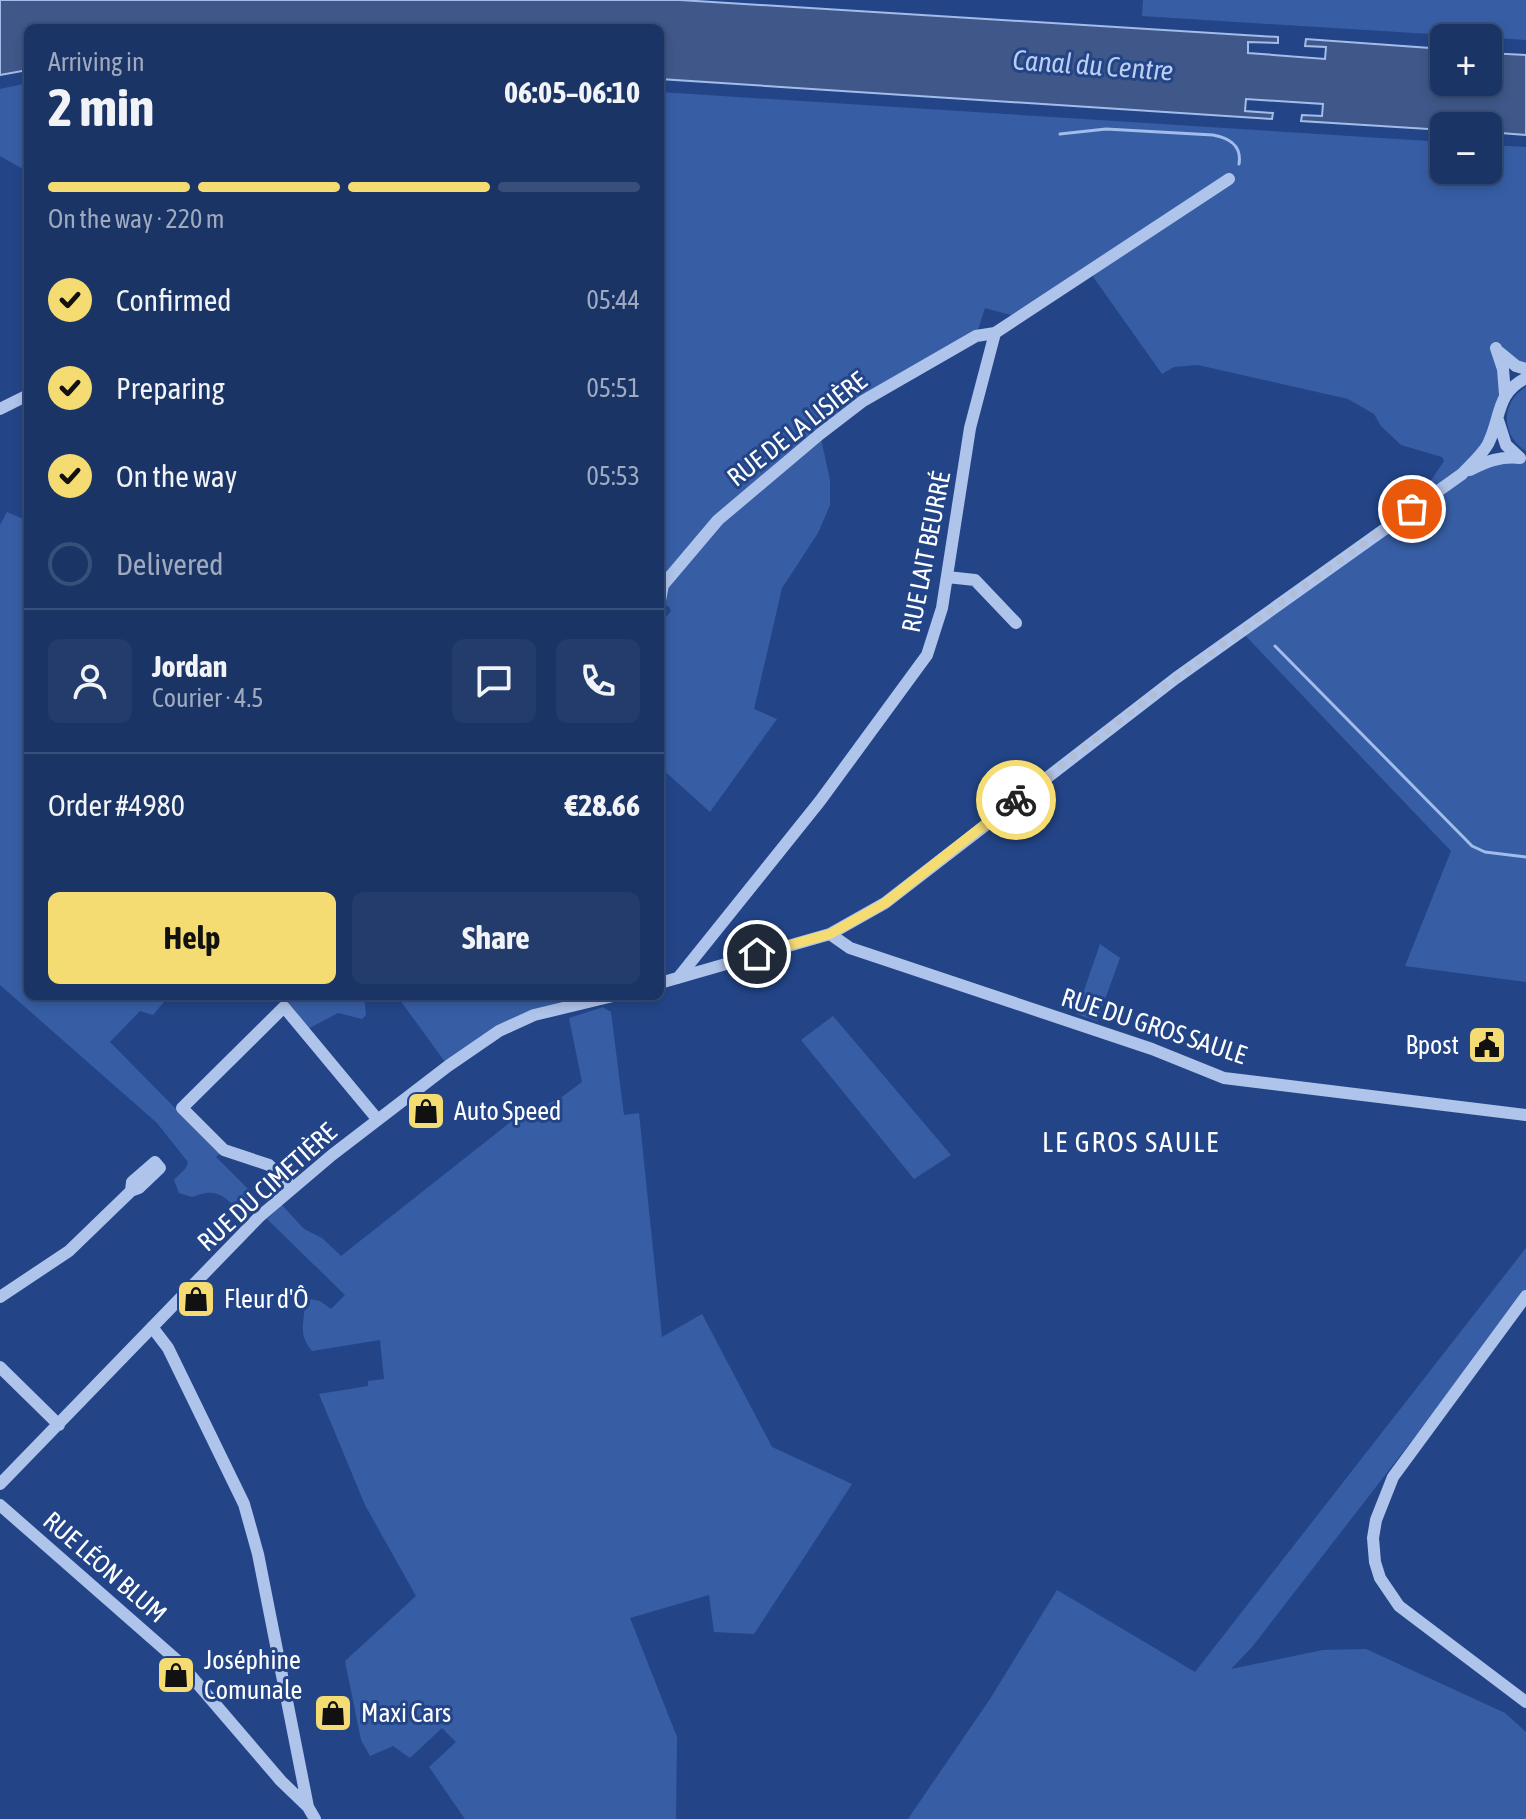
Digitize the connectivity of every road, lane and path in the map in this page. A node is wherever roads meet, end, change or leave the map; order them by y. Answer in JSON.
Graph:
{"nodes":[{"id":1,"x":1229,"y":179,"type":"dead end"},
{"id":2,"x":995,"y":333,"type":"junction"},
{"id":3,"x":1526,"y":369,"type":"edge"},
{"id":4,"x":1526,"y":378,"type":"edge"},
{"id":5,"x":1505,"y":394,"type":"junction"},
{"id":6,"x":24,"y":397,"type":"edge"},
{"id":7,"x":0,"y":409,"type":"edge"},
{"id":8,"x":1497,"y":417,"type":"junction"},
{"id":9,"x":1523,"y":459,"type":"edge"},
{"id":10,"x":1462,"y":474,"type":"junction"},
{"id":11,"x":947,"y":577,"type":"junction"},
{"id":12,"x":664,"y":584,"type":"edge"},
{"id":13,"x":1016,"y":623,"type":"dead end"},
{"id":14,"x":830,"y":934,"type":"junction"},
{"id":15,"x":678,"y":978,"type":"junction"},
{"id":16,"x":664,"y":982,"type":"edge"},
{"id":17,"x":596,"y":1000,"type":"edge"},
{"id":18,"x":1526,"y":1115,"type":"edge"},
{"id":19,"x":378,"y":1120,"type":"junction"},
{"id":20,"x":158,"y":1165,"type":"dead end"},
{"id":21,"x":292,"y":1187,"type":"junction"},
{"id":22,"x":1526,"y":1296,"type":"edge"},
{"id":23,"x":0,"y":1297,"type":"edge"},
{"id":24,"x":152,"y":1327,"type":"junction"},
{"id":25,"x":0,"y":1367,"type":"edge"},
{"id":26,"x":59,"y":1425,"type":"junction"},
{"id":27,"x":0,"y":1484,"type":"edge"},
{"id":28,"x":0,"y":1505,"type":"edge"},
{"id":29,"x":1526,"y":1702,"type":"edge"},
{"id":30,"x":308,"y":1807,"type":"junction"},
{"id":31,"x":315,"y":1819,"type":"edge"}],
"edges":[{"from":1,"to":2,"type":"street"},
{"from":2,"to":11,"type":"street","name":"RUE LAIT BEURRÉ"},
{"from":2,"to":12,"type":"street","name":"RUE DE LA LISIÈRE"},
{"from":3,"to":5,"type":"street"},
{"from":4,"to":5,"type":"street"},
{"from":5,"to":8,"type":"street"},
{"from":6,"to":7,"type":"street"},
{"from":8,"to":9,"type":"street"},
{"from":8,"to":10,"type":"street"},
{"from":9,"to":10,"type":"street"},
{"from":10,"to":14,"type":"street"},
{"from":11,"to":13,"type":"street"},
{"from":11,"to":15,"type":"street","name":"RUE LAIT BEURRÉ"},
{"from":14,"to":15,"type":"street"},
{"from":14,"to":18,"type":"street","name":"RUE DU GROS SAULE"},
{"from":15,"to":16,"type":"street"},
{"from":17,"to":19,"type":"street","name":"RUE DU CIMETIÈRE"},
{"from":19,"to":21,"type":"street","name":"RUE DU CIMETIÈRE"},
{"from":19,"to":21,"type":"street"},
{"from":20,"to":23,"type":"street"},
{"from":21,"to":24,"type":"street","name":"RUE DU CIMETIÈRE"},
{"from":22,"to":29,"type":"street"},
{"from":24,"to":26,"type":"street","name":"RUE DU CIMETIÈRE"},
{"from":24,"to":30,"type":"street"},
{"from":25,"to":26,"type":"street"},
{"from":26,"to":27,"type":"street","name":"RUE DU CIMETIÈRE"},
{"from":28,"to":30,"type":"street","name":"RUE LÉON BLUM"},
{"from":30,"to":31,"type":"street"}]}
